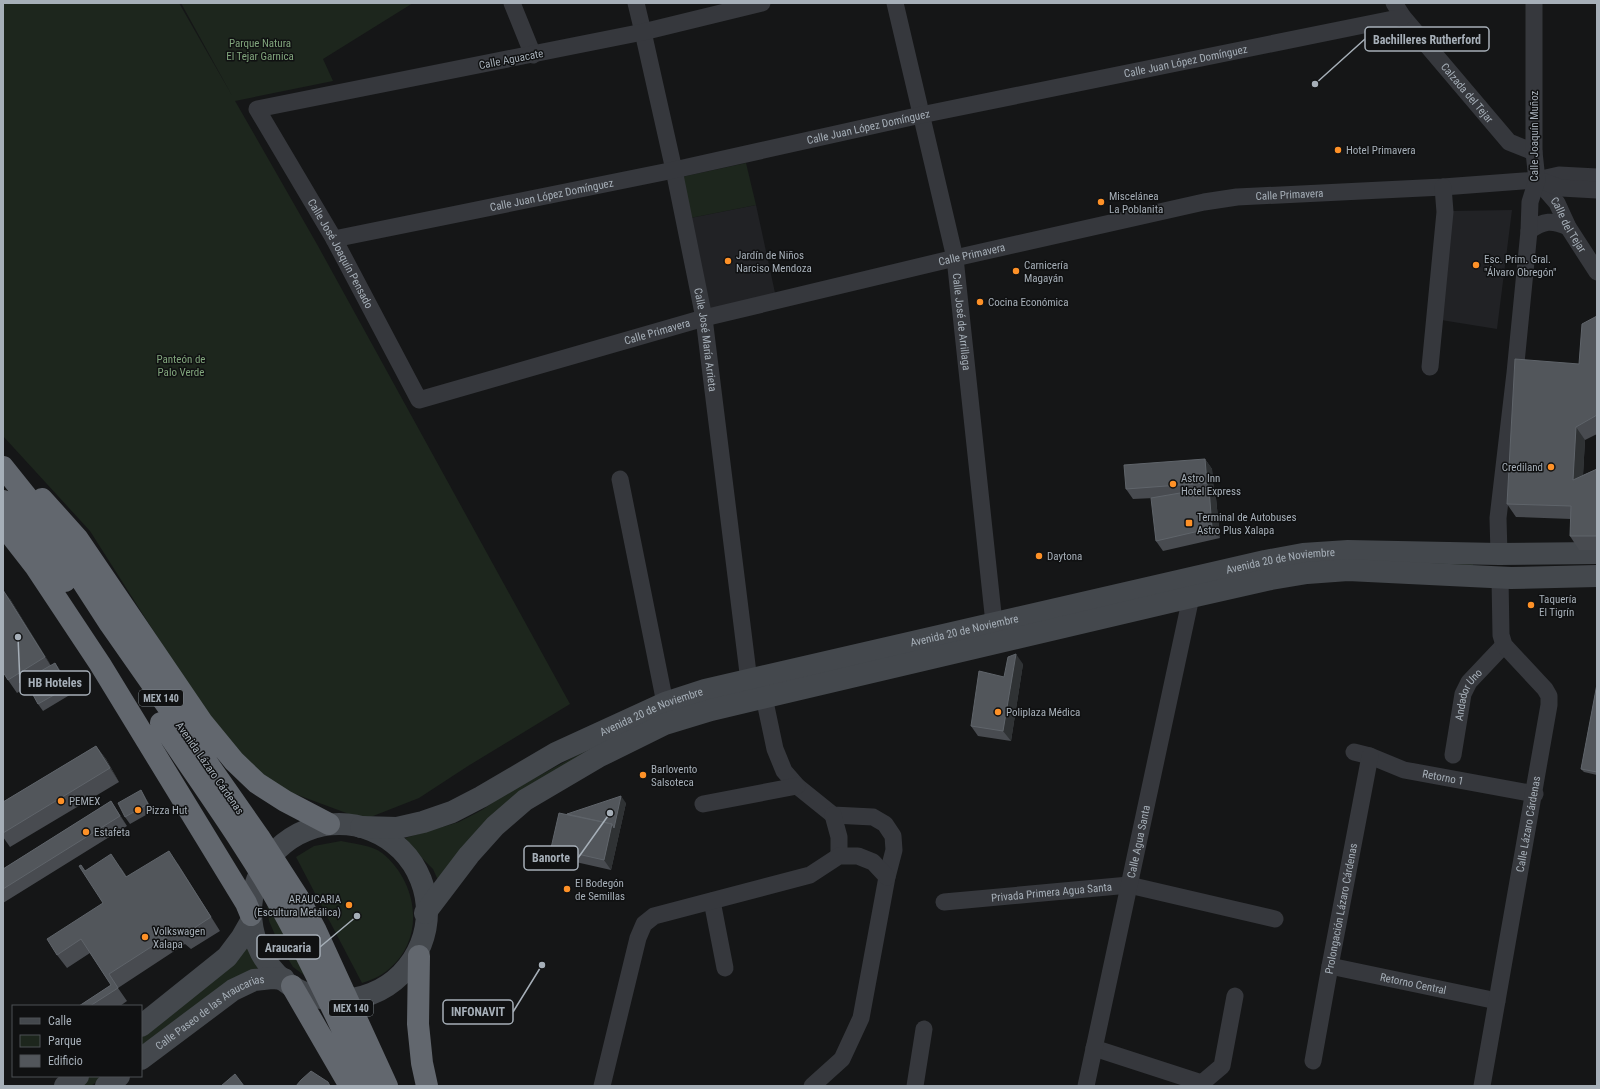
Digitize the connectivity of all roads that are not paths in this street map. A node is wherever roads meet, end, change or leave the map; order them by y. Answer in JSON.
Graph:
{"nodes":[{"id":1,"x":512,"y":3,"type":"edge"},
{"id":2,"x":636,"y":3,"type":"edge"},
{"id":3,"x":762,"y":3,"type":"edge"},
{"id":4,"x":895,"y":3,"type":"edge"},
{"id":5,"x":1534,"y":3,"type":"edge"},
{"id":6,"x":1398,"y":10,"type":"edge"},
{"id":7,"x":644,"y":32,"type":"junction"},
{"id":8,"x":533,"y":55,"type":"junction"},
{"id":9,"x":257,"y":109,"type":"joint"},
{"id":10,"x":921,"y":115,"type":"junction"},
{"id":11,"x":1534,"y":152,"type":"junction"},
{"id":12,"x":674,"y":170,"type":"junction"},
{"id":13,"x":1597,"y":177,"type":"edge"},
{"id":14,"x":1537,"y":180,"type":"junction"},
{"id":15,"x":1443,"y":187,"type":"junction"},
{"id":16,"x":1597,"y":190,"type":"edge"},
{"id":17,"x":1568,"y":227,"type":"junction"},
{"id":18,"x":1529,"y":231,"type":"junction"},
{"id":19,"x":334,"y":239,"type":"junction"},
{"id":20,"x":955,"y":258,"type":"junction"},
{"id":21,"x":1597,"y":272,"type":"edge"},
{"id":22,"x":704,"y":318,"type":"junction"},
{"id":23,"x":1430,"y":367,"type":"dead end"},
{"id":24,"x":419,"y":400,"type":"joint"},
{"id":25,"x":3,"y":466,"type":"edge"},
{"id":26,"x":620,"y":479,"type":"dead end"},
{"id":27,"x":3,"y":501,"type":"edge"},
{"id":28,"x":3,"y":525,"type":"edge"},
{"id":29,"x":1597,"y":553,"type":"edge"},
{"id":30,"x":1499,"y":554,"type":"junction"},
{"id":31,"x":1597,"y":576,"type":"edge"},
{"id":32,"x":1500,"y":578,"type":"junction"},
{"id":33,"x":1191,"y":597,"type":"junction"},
{"id":34,"x":994,"y":623,"type":"junction"},
{"id":35,"x":1504,"y":645,"type":"junction"},
{"id":36,"x":749,"y":681,"type":"junction"},
{"id":37,"x":764,"y":697,"type":"junction"},
{"id":38,"x":665,"y":703,"type":"junction"},
{"id":39,"x":1362,"y":754,"type":"joint"},
{"id":40,"x":1453,"y":755,"type":"dead end"},
{"id":41,"x":798,"y":786,"type":"junction"},
{"id":42,"x":1534,"y":794,"type":"junction"},
{"id":43,"x":703,"y":804,"type":"dead end"},
{"id":44,"x":834,"y":815,"type":"junction"},
{"id":45,"x":330,"y":824,"type":"junction"},
{"id":46,"x":361,"y":827,"type":"junction"},
{"id":47,"x":840,"y":856,"type":"junction"},
{"id":48,"x":887,"y":877,"type":"junction"},
{"id":49,"x":1129,"y":885,"type":"junction"},
{"id":50,"x":712,"y":901,"type":"junction"},
{"id":51,"x":944,"y":902,"type":"dead end"},
{"id":52,"x":426,"y":913,"type":"junction"},
{"id":53,"x":251,"y":919,"type":"junction"},
{"id":54,"x":1275,"y":920,"type":"dead end"},
{"id":55,"x":419,"y":956,"type":"junction"},
{"id":56,"x":1330,"y":966,"type":"junction"},
{"id":57,"x":725,"y":968,"type":"dead end"},
{"id":58,"x":288,"y":982,"type":"junction"},
{"id":59,"x":1235,"y":996,"type":"dead end"},
{"id":60,"x":1497,"y":1001,"type":"junction"},
{"id":61,"x":142,"y":1025,"type":"edge"},
{"id":62,"x":924,"y":1029,"type":"dead end"},
{"id":63,"x":1094,"y":1048,"type":"junction"},
{"id":64,"x":142,"y":1058,"type":"edge"},
{"id":65,"x":1314,"y":1061,"type":"dead end"},
{"id":66,"x":77,"y":1077,"type":"edge"},
{"id":67,"x":118,"y":1077,"type":"edge"},
{"id":68,"x":65,"y":1086,"type":"edge"},
{"id":69,"x":106,"y":1086,"type":"edge"},
{"id":70,"x":350,"y":1086,"type":"edge"},
{"id":71,"x":369,"y":1086,"type":"edge"},
{"id":72,"x":387,"y":1086,"type":"edge"},
{"id":73,"x":427,"y":1086,"type":"edge"},
{"id":74,"x":602,"y":1086,"type":"edge"},
{"id":75,"x":812,"y":1086,"type":"edge"},
{"id":76,"x":915,"y":1086,"type":"edge"},
{"id":77,"x":1086,"y":1086,"type":"edge"},
{"id":78,"x":1482,"y":1086,"type":"edge"}],
"edges":[{"from":1,"to":8,"type":"street"},
{"from":2,"to":7,"type":"street","name":"Calle José María Arrieta"},
{"from":3,"to":7,"type":"street","name":"Calle Aguacate"},
{"from":4,"to":10,"type":"street","name":"Calle José de Arrillaga"},
{"from":5,"to":11,"type":"street","name":"Calle Joaquín Muñoz"},
{"from":6,"to":10,"type":"street","name":"Calle Juan López Domínguez"},
{"from":6,"to":11,"type":"street","name":"Calzada del Tejar"},
{"from":7,"to":8,"type":"street","name":"Calle Aguacate"},
{"from":7,"to":12,"type":"street","name":"Calle José María Arrieta"},
{"from":8,"to":9,"type":"street","name":"Calle Aguacate"},
{"from":9,"to":19,"type":"street","name":"Calle José Joaquín Pensado"},
{"from":10,"to":12,"type":"street","name":"Calle Juan López Domínguez"},
{"from":10,"to":20,"type":"street","name":"Calle José de Arrillaga"},
{"from":11,"to":14,"type":"street","name":"Calle Joaquín Muñoz"},
{"from":12,"to":19,"type":"street","name":"Calle Juan López Domínguez"},
{"from":12,"to":22,"type":"street","name":"Calle José María Arrieta"},
{"from":13,"to":14,"type":"street","name":"Calle Primavera"},
{"from":14,"to":15,"type":"street","name":"Calle Primavera"},
{"from":14,"to":16,"type":"street","name":"Calle Primavera"},
{"from":14,"to":17,"type":"street","name":"Calle del Tejar"},
{"from":14,"to":18,"type":"street","name":"Calle Joaquín Muñoz"},
{"from":15,"to":20,"type":"street","name":"Calle Primavera"},
{"from":15,"to":23,"type":"street"},
{"from":17,"to":18,"type":"street"},
{"from":17,"to":21,"type":"street","name":"Calle del Tejar"},
{"from":18,"to":30,"type":"street","name":"Calle Joaquín Muñoz"},
{"from":19,"to":24,"type":"street","name":"Calle José Joaquín Pensado"},
{"from":20,"to":22,"type":"street","name":"Calle Primavera"},
{"from":20,"to":34,"type":"street","name":"Calle José de Arrillaga"},
{"from":22,"to":24,"type":"street","name":"Calle Primavera"},
{"from":22,"to":36,"type":"street","name":"Calle José María Arrieta"},
{"from":25,"to":45,"type":"highway"},
{"from":25,"to":72,"type":"highway","name":"Avenida Lázaro Cárdenas","number":"MEX 140"},
{"from":26,"to":38,"type":"street"},
{"from":27,"to":71,"type":"highway","name":"Avenida Lázaro Cárdenas","number":"MEX 140"},
{"from":28,"to":53,"type":"highway"},
{"from":29,"to":30,"type":"main road","name":"Avenida 20 de Noviembre"},
{"from":30,"to":32,"type":"main road","name":"Calle Joaquín Muñoz"},
{"from":30,"to":34,"type":"main road","name":"Avenida 20 de Noviembre"},
{"from":31,"to":32,"type":"main road","name":"Avenida 20 de Noviembre"},
{"from":32,"to":33,"type":"main road","name":"Avenida 20 de Noviembre"},
{"from":32,"to":35,"type":"street"},
{"from":33,"to":37,"type":"main road","name":"Avenida 20 de Noviembre"},
{"from":33,"to":49,"type":"street","name":"Calle Agua Santa"},
{"from":34,"to":36,"type":"main road","name":"Avenida 20 de Noviembre"},
{"from":35,"to":40,"type":"street","name":"Andador Uno"},
{"from":35,"to":42,"type":"street","name":"Calle Lázaro Cárdenas"},
{"from":36,"to":38,"type":"main road","name":"Avenida 20 de Noviembre"},
{"from":37,"to":41,"type":"street"},
{"from":37,"to":52,"type":"main road","name":"Avenida 20 de Noviembre"},
{"from":38,"to":46,"type":"main road","name":"Avenida 20 de Noviembre"},
{"from":39,"to":42,"type":"street","name":"Retorno 1"},
{"from":39,"to":56,"type":"street","name":"Prolongación Lázaro Cárdenas"},
{"from":41,"to":43,"type":"street"},
{"from":41,"to":44,"type":"street"},
{"from":42,"to":60,"type":"street","name":"Calle Lázaro Cárdenas"},
{"from":44,"to":47,"type":"street"},
{"from":44,"to":48,"type":"street"},
{"from":45,"to":46,"type":"main road"},
{"from":45,"to":53,"type":"main road"},
{"from":46,"to":52,"type":"main road"},
{"from":47,"to":48,"type":"street"},
{"from":47,"to":50,"type":"street"},
{"from":48,"to":75,"type":"street"},
{"from":49,"to":51,"type":"street","name":"Privada Primera Agua Santa"},
{"from":49,"to":54,"type":"street","name":"Privada Primera Agua Santa"},
{"from":49,"to":63,"type":"street","name":"Calle Agua Santa"},
{"from":50,"to":57,"type":"street"},
{"from":50,"to":74,"type":"street"},
{"from":52,"to":55,"type":"main road"},
{"from":53,"to":58,"type":"main road"},
{"from":53,"to":61,"type":"main road"},
{"from":55,"to":58,"type":"main road"},
{"from":55,"to":73,"type":"highway"},
{"from":56,"to":60,"type":"street","name":"Retorno Central"},
{"from":56,"to":65,"type":"street","name":"Prolongación Lázaro Cárdenas"},
{"from":58,"to":64,"type":"main road","name":"Calle Paseo de las Araucarias"},
{"from":58,"to":70,"type":"highway"},
{"from":59,"to":63,"type":"street"},
{"from":60,"to":78,"type":"street","name":"Calle Lázaro Cárdenas"},
{"from":62,"to":76,"type":"street"},
{"from":63,"to":77,"type":"street","name":"Calle Agua Santa"},
{"from":66,"to":68,"type":"main road"},
{"from":67,"to":69,"type":"main road"}]}
